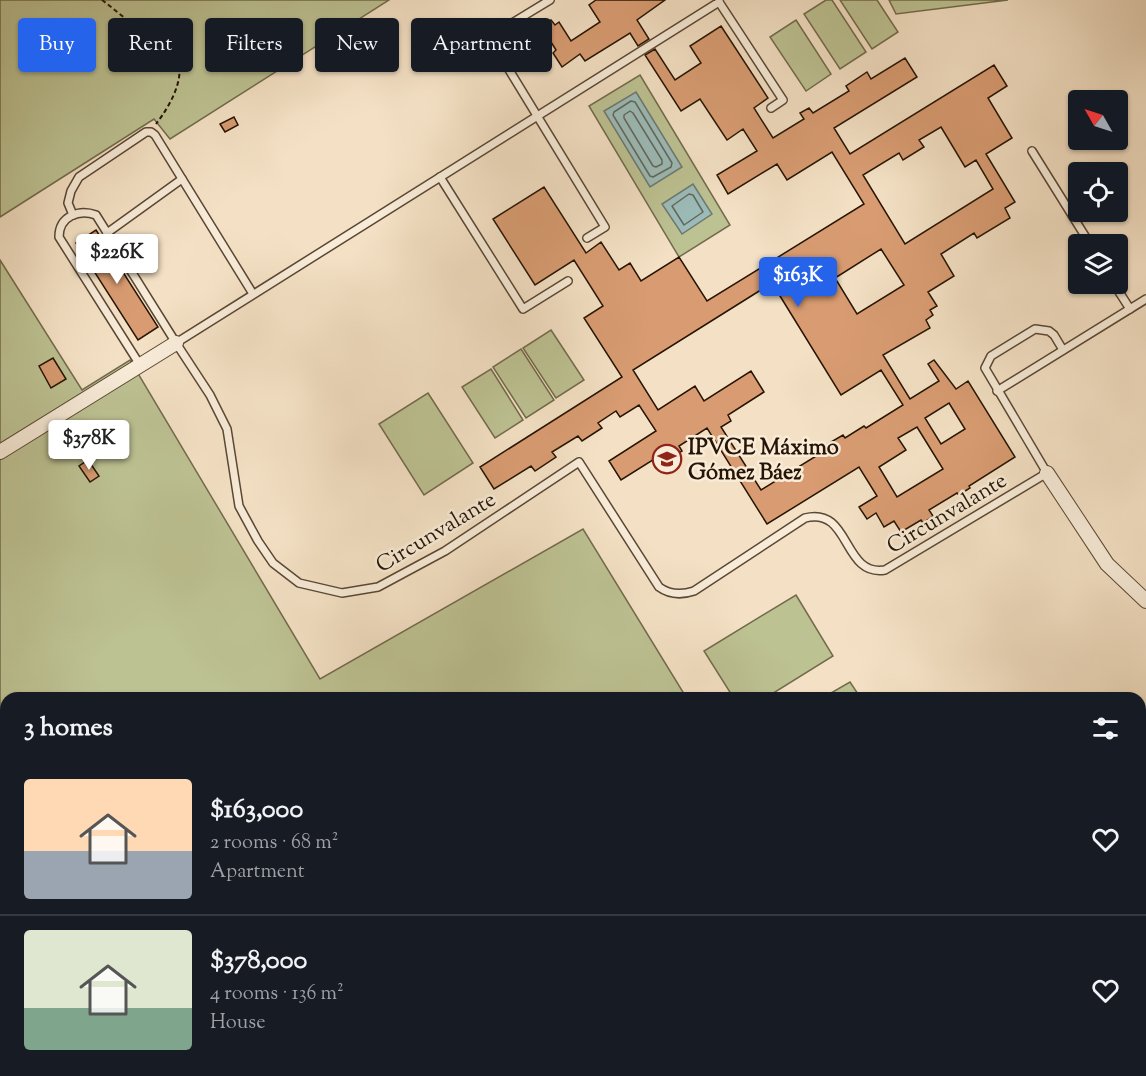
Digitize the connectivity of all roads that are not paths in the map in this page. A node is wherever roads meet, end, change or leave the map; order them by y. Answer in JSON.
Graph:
{"nodes":[{"id":1,"x":550,"y":0,"type":"edge"},
{"id":2,"x":719,"y":1,"type":"edge"},
{"id":3,"x":771,"y":108,"type":"dead end"},
{"id":4,"x":537,"y":116,"type":"junction"},
{"id":5,"x":1032,"y":151,"type":"dead end"},
{"id":6,"x":440,"y":177,"type":"junction"},
{"id":7,"x":182,"y":179,"type":"junction"},
{"id":8,"x":73,"y":215,"type":"junction"},
{"id":9,"x":107,"y":232,"type":"junction"},
{"id":10,"x":1084,"y":234,"type":"edge"},
{"id":11,"x":587,"y":238,"type":"dead end"},
{"id":12,"x":568,"y":281,"type":"dead end"},
{"id":13,"x":253,"y":294,"type":"junction"},
{"id":14,"x":1120,"y":294,"type":"edge"},
{"id":15,"x":1146,"y":299,"type":"edge"},
{"id":16,"x":1130,"y":309,"type":"junction"},
{"id":17,"x":176,"y":343,"type":"junction"},
{"id":18,"x":1063,"y":350,"type":"junction"},
{"id":19,"x":140,"y":365,"type":"junction"},
{"id":20,"x":997,"y":391,"type":"junction"},
{"id":21,"x":0,"y":452,"type":"edge"},
{"id":22,"x":1047,"y":473,"type":"junction"},
{"id":23,"x":1146,"y":601,"type":"edge"}],
"edges":[{"from":1,"to":4,"type":"lane"},
{"from":2,"to":3,"type":"lane"},
{"from":2,"to":4,"type":"lane"},
{"from":4,"to":6,"type":"lane"},
{"from":4,"to":11,"type":"lane"},
{"from":5,"to":10,"type":"lane"},
{"from":6,"to":12,"type":"lane"},
{"from":6,"to":13,"type":"lane"},
{"from":7,"to":8,"type":"lane"},
{"from":7,"to":9,"type":"lane"},
{"from":7,"to":13,"type":"lane"},
{"from":8,"to":9,"type":"lane"},
{"from":8,"to":19,"type":"lane"},
{"from":9,"to":17,"type":"lane"},
{"from":13,"to":17,"type":"lane"},
{"from":14,"to":16,"type":"lane"},
{"from":15,"to":16,"type":"lane"},
{"from":16,"to":18,"type":"lane"},
{"from":17,"to":19,"type":"street"},
{"from":17,"to":22,"type":"lane","name":"Circunvalante"},
{"from":18,"to":20,"type":"lane"},
{"from":18,"to":20,"type":"lane"},
{"from":19,"to":21,"type":"street"},
{"from":20,"to":22,"type":"lane"},
{"from":22,"to":23,"type":"street"}]}
